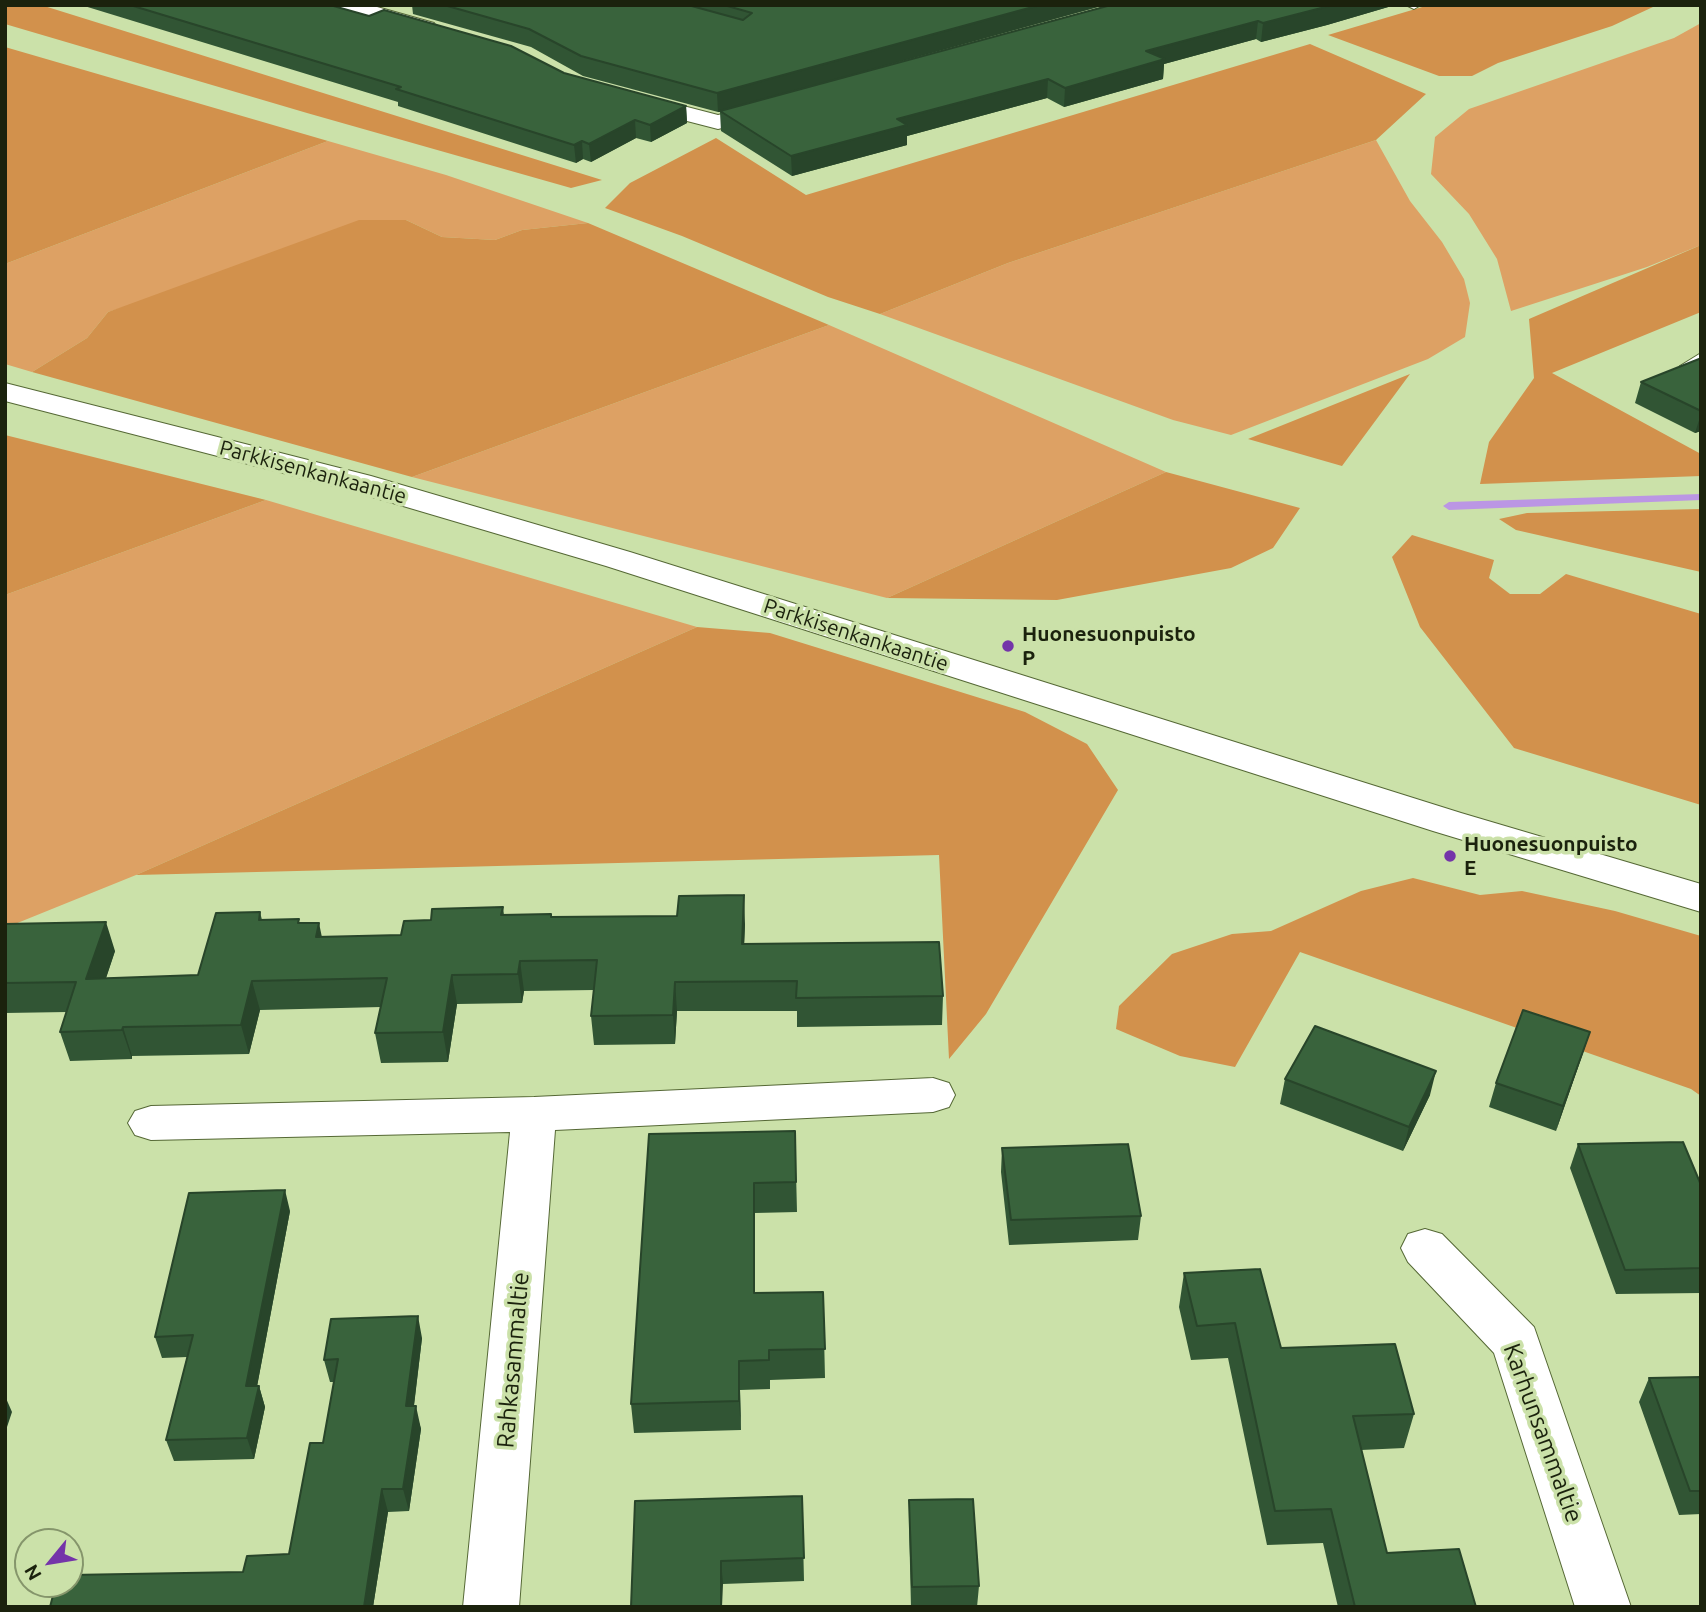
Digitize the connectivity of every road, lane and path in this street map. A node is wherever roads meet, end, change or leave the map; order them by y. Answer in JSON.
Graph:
{"nodes":[{"id":1,"x":346,"y":5,"type":"edge"},
{"id":2,"x":443,"y":33,"type":"edge"},
{"id":3,"x":618,"y":96,"type":"edge"},
{"id":4,"x":789,"y":104,"type":"edge"},
{"id":5,"x":1701,"y":357,"type":"edge"},
{"id":6,"x":1701,"y":379,"type":"edge"},
{"id":7,"x":5,"y":392,"type":"edge"},
{"id":8,"x":1701,"y":898,"type":"edge"},
{"id":9,"x":933,"y":1095,"type":"dead end"},
{"id":10,"x":534,"y":1114,"type":"junction"},
{"id":11,"x":151,"y":1124,"type":"dead end"},
{"id":12,"x":1425,"y":1248,"type":"dead end"},
{"id":13,"x":491,"y":1607,"type":"edge"},
{"id":14,"x":1603,"y":1607,"type":"edge"}],
"edges":[{"from":1,"to":2,"type":"street"},
{"from":3,"to":4,"type":"street"},
{"from":5,"to":6,"type":"lane"},
{"from":7,"to":8,"type":"street","name":"Parkkisenkankaantie"},
{"from":9,"to":10,"type":"street"},
{"from":10,"to":11,"type":"street"},
{"from":10,"to":13,"type":"street","name":"Rahkasammaltie"},
{"from":12,"to":14,"type":"street","name":"Karhunsammaltie"}]}
